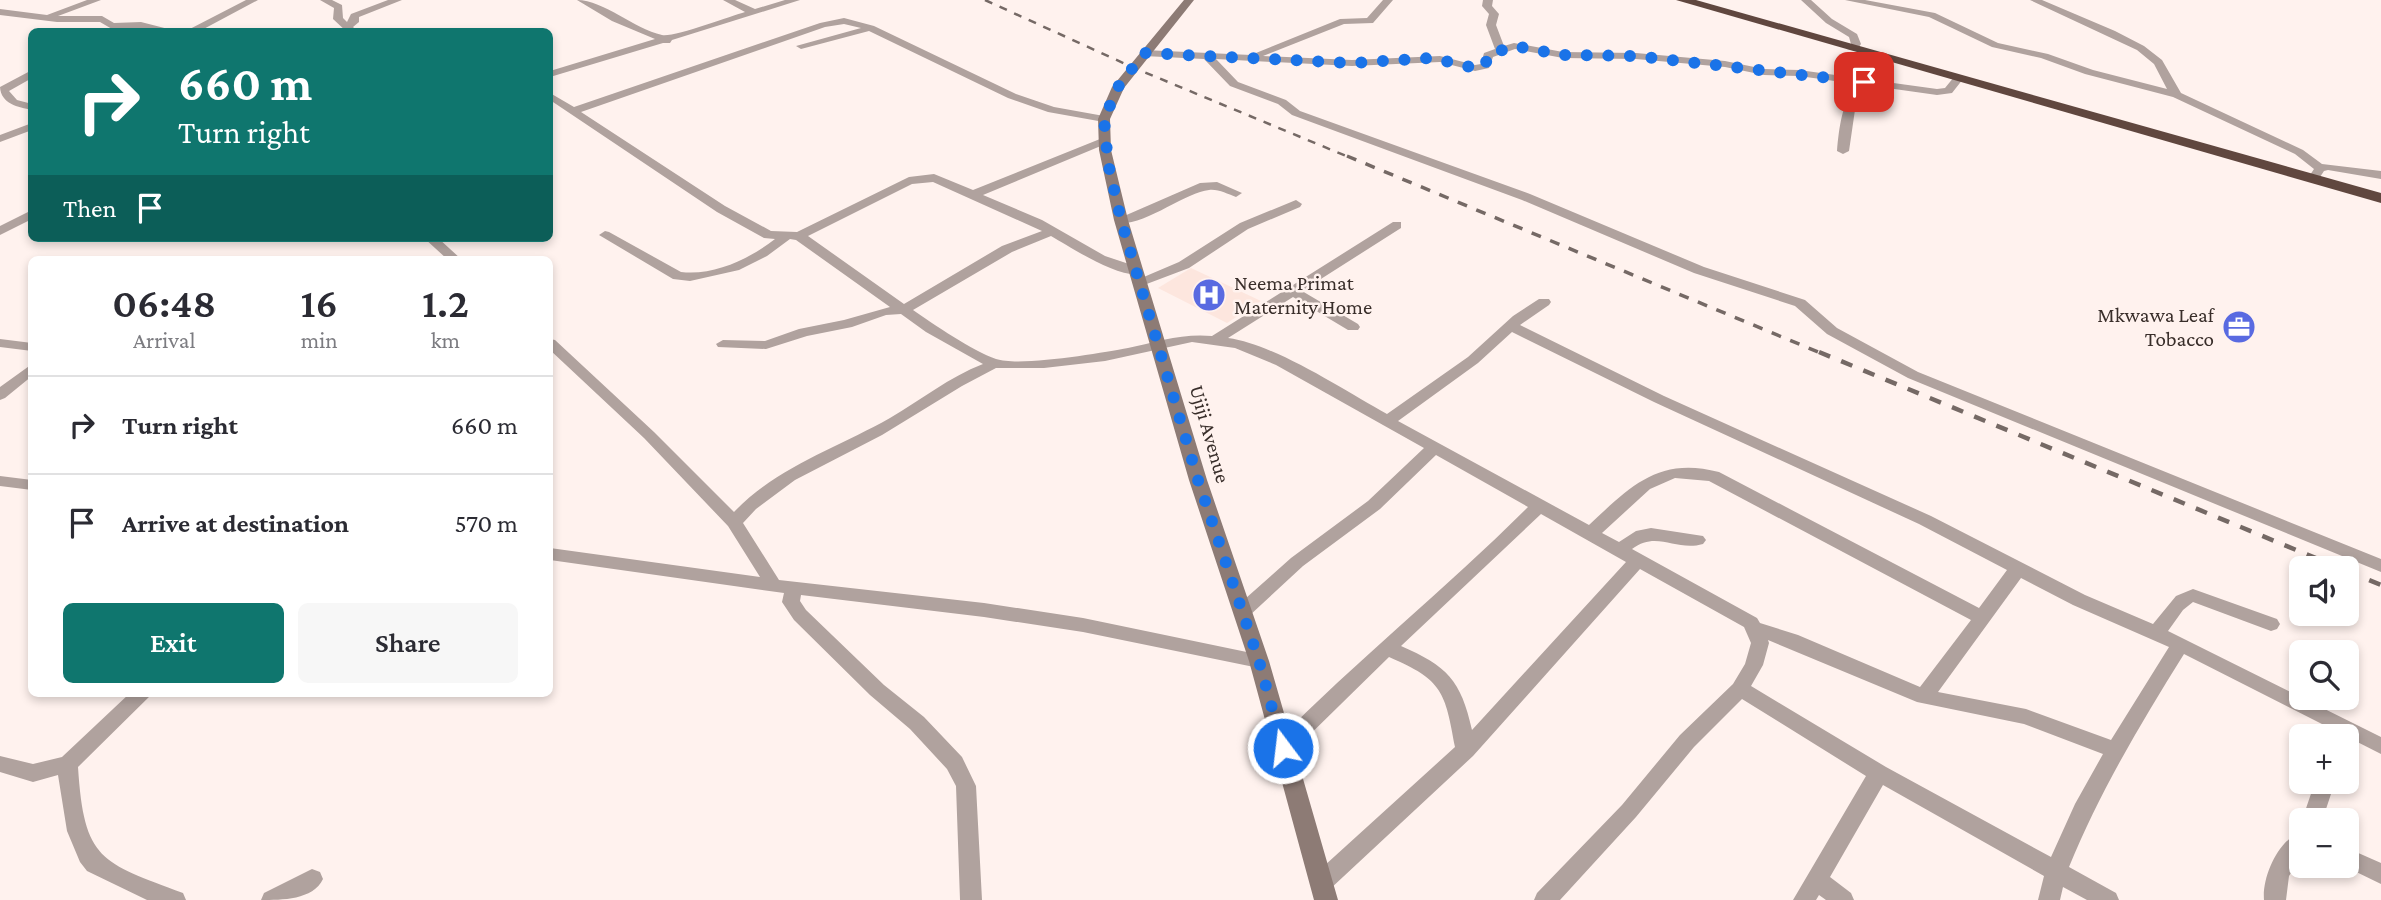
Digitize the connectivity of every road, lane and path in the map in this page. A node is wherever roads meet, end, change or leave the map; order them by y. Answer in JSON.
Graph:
{"nodes":[{"id":1,"x":96,"y":0,"type":"edge"},
{"id":2,"x":253,"y":0,"type":"edge"},
{"id":3,"x":325,"y":0,"type":"edge"},
{"id":4,"x":386,"y":0,"type":"edge"},
{"id":5,"x":397,"y":0,"type":"edge"},
{"id":6,"x":582,"y":0,"type":"edge"},
{"id":7,"x":729,"y":0,"type":"edge"},
{"id":8,"x":795,"y":0,"type":"edge"},
{"id":9,"x":1189,"y":0,"type":"edge"},
{"id":10,"x":1388,"y":0,"type":"edge"},
{"id":11,"x":1488,"y":0,"type":"edge"},
{"id":12,"x":1682,"y":0,"type":"edge"},
{"id":13,"x":1806,"y":0,"type":"edge"},
{"id":14,"x":1850,"y":0,"type":"edge"},
{"id":15,"x":2035,"y":0,"type":"edge"},
{"id":16,"x":1925,"y":2,"type":"dead end"},
{"id":17,"x":1712,"y":4,"type":"edge"},
{"id":18,"x":340,"y":10,"type":"junction"},
{"id":19,"x":0,"y":12,"type":"edge"},
{"id":20,"x":755,"y":13,"type":"junction"},
{"id":21,"x":23,"y":16,"type":"junction"},
{"id":22,"x":0,"y":18,"type":"edge"},
{"id":23,"x":1952,"y":24,"type":"junction"},
{"id":24,"x":135,"y":25,"type":"junction"},
{"id":25,"x":0,"y":26,"type":"edge"},
{"id":26,"x":129,"y":28,"type":"edge"},
{"id":27,"x":152,"y":28,"type":"edge"},
{"id":28,"x":197,"y":28,"type":"edge"},
{"id":29,"x":349,"y":28,"type":"edge"},
{"id":30,"x":351,"y":28,"type":"edge"},
{"id":31,"x":871,"y":28,"type":"junction"},
{"id":32,"x":667,"y":41,"type":"junction"},
{"id":33,"x":801,"y":46,"type":"dead end"},
{"id":34,"x":1852,"y":49,"type":"junction"},
{"id":35,"x":1500,"y":50,"type":"junction"},
{"id":36,"x":1144,"y":53,"type":"junction"},
{"id":37,"x":1208,"y":57,"type":"junction"},
{"id":38,"x":1251,"y":57,"type":"junction"},
{"id":39,"x":553,"y":73,"type":"edge"},
{"id":40,"x":28,"y":75,"type":"edge"},
{"id":41,"x":1958,"y":79,"type":"junction"},
{"id":42,"x":1864,"y":82,"type":"junction"},
{"id":43,"x":2177,"y":95,"type":"junction"},
{"id":44,"x":553,"y":98,"type":"edge"},
{"id":45,"x":28,"y":106,"type":"edge"},
{"id":46,"x":572,"y":111,"type":"junction"},
{"id":47,"x":1104,"y":119,"type":"junction"},
{"id":48,"x":28,"y":128,"type":"edge"},
{"id":49,"x":0,"y":139,"type":"edge"},
{"id":50,"x":1104,"y":141,"type":"junction"},
{"id":51,"x":1843,"y":152,"type":"dead end"},
{"id":52,"x":2316,"y":174,"type":"junction"},
{"id":53,"x":2381,"y":175,"type":"edge"},
{"id":54,"x":1236,"y":193,"type":"dead end"},
{"id":55,"x":972,"y":195,"type":"junction"},
{"id":56,"x":2381,"y":198,"type":"edge"},
{"id":57,"x":1296,"y":204,"type":"dead end"},
{"id":58,"x":28,"y":216,"type":"edge"},
{"id":59,"x":1121,"y":220,"type":"junction"},
{"id":60,"x":1396,"y":225,"type":"dead end"},
{"id":61,"x":1053,"y":231,"type":"junction"},
{"id":62,"x":0,"y":232,"type":"edge"},
{"id":63,"x":605,"y":236,"type":"dead end"},
{"id":64,"x":792,"y":236,"type":"junction"},
{"id":65,"x":434,"y":242,"type":"edge"},
{"id":66,"x":449,"y":256,"type":"edge"},
{"id":67,"x":1138,"y":276,"type":"junction"},
{"id":68,"x":1293,"y":291,"type":"junction"},
{"id":69,"x":1544,"y":302,"type":"dead end"},
{"id":70,"x":903,"y":310,"type":"junction"},
{"id":71,"x":1511,"y":326,"type":"junction"},
{"id":72,"x":1353,"y":327,"type":"dead end"},
{"id":73,"x":1216,"y":340,"type":"junction"},
{"id":74,"x":0,"y":343,"type":"edge"},
{"id":75,"x":723,"y":344,"type":"dead end"},
{"id":76,"x":1159,"y":344,"type":"junction"},
{"id":77,"x":28,"y":346,"type":"edge"},
{"id":78,"x":553,"y":346,"type":"edge"},
{"id":79,"x":994,"y":364,"type":"junction"},
{"id":80,"x":28,"y":371,"type":"edge"},
{"id":81,"x":0,"y":395,"type":"edge"},
{"id":82,"x":1389,"y":420,"type":"junction"},
{"id":83,"x":1434,"y":448,"type":"junction"},
{"id":84,"x":0,"y":481,"type":"edge"},
{"id":85,"x":28,"y":484,"type":"edge"},
{"id":86,"x":1538,"y":507,"type":"junction"},
{"id":87,"x":734,"y":522,"type":"junction"},
{"id":88,"x":1590,"y":534,"type":"junction"},
{"id":89,"x":1697,"y":540,"type":"dead end"},
{"id":90,"x":1620,"y":550,"type":"junction"},
{"id":91,"x":553,"y":554,"type":"edge"},
{"id":92,"x":1638,"y":560,"type":"junction"},
{"id":93,"x":2381,"y":566,"type":"edge"},
{"id":94,"x":2018,"y":569,"type":"junction"},
{"id":95,"x":773,"y":584,"type":"junction"},
{"id":96,"x":794,"y":588,"type":"junction"},
{"id":97,"x":1243,"y":611,"type":"junction"},
{"id":98,"x":1983,"y":618,"type":"junction"},
{"id":99,"x":2271,"y":624,"type":"dead end"},
{"id":100,"x":1756,"y":629,"type":"junction"},
{"id":101,"x":2157,"y":634,"type":"junction"},
{"id":102,"x":2181,"y":644,"type":"junction"},
{"id":103,"x":1386,"y":648,"type":"junction"},
{"id":104,"x":1259,"y":661,"type":"junction"},
{"id":105,"x":1740,"y":689,"type":"junction"},
{"id":106,"x":139,"y":697,"type":"edge"},
{"id":107,"x":1924,"y":697,"type":"junction"},
{"id":108,"x":2328,"y":724,"type":"edge"},
{"id":109,"x":2359,"y":738,"type":"edge"},
{"id":110,"x":2381,"y":746,"type":"edge"},
{"id":111,"x":1283,"y":748,"type":"junction"},
{"id":112,"x":1466,"y":750,"type":"junction"},
{"id":113,"x":2117,"y":751,"type":"junction"},
{"id":114,"x":0,"y":764,"type":"edge"},
{"id":115,"x":68,"y":765,"type":"junction"},
{"id":116,"x":1879,"y":773,"type":"junction"},
{"id":117,"x":2289,"y":856,"type":"edge"},
{"id":118,"x":2359,"y":863,"type":"edge"},
{"id":119,"x":2057,"y":869,"type":"junction"},
{"id":120,"x":2381,"y":874,"type":"edge"},
{"id":121,"x":312,"y":878,"type":"dead end"},
{"id":122,"x":1817,"y":880,"type":"junction"},
{"id":123,"x":1323,"y":891,"type":"edge"},
{"id":124,"x":175,"y":900,"type":"edge"},
{"id":125,"x":272,"y":900,"type":"edge"},
{"id":126,"x":971,"y":900,"type":"edge"},
{"id":127,"x":1545,"y":900,"type":"edge"},
{"id":128,"x":1804,"y":900,"type":"edge"},
{"id":129,"x":1843,"y":900,"type":"edge"},
{"id":130,"x":2049,"y":900,"type":"edge"},
{"id":131,"x":2108,"y":900,"type":"edge"},
{"id":132,"x":2275,"y":900,"type":"edge"}],
"edges":[{"from":1,"to":21,"type":"street"},
{"from":2,"to":28,"type":"street"},
{"from":3,"to":18,"type":"street"},
{"from":4,"to":18,"type":"street"},
{"from":5,"to":30,"type":"street"},
{"from":6,"to":32,"type":"street"},
{"from":7,"to":20,"type":"street"},
{"from":8,"to":20,"type":"street"},
{"from":9,"to":36,"type":"main road","name":"Ujiji Avenue"},
{"from":10,"to":38,"type":"street"},
{"from":11,"to":35,"type":"street"},
{"from":12,"to":17,"type":"highway"},
{"from":13,"to":34,"type":"street"},
{"from":14,"to":23,"type":"street"},
{"from":15,"to":43,"type":"street"},
{"from":16,"to":23,"type":"street"},
{"from":17,"to":34,"type":"highway"},
{"from":18,"to":29,"type":"street"},
{"from":19,"to":21,"type":"street"},
{"from":20,"to":32,"type":"street"},
{"from":21,"to":22,"type":"street"},
{"from":21,"to":24,"type":"street"},
{"from":21,"to":25,"type":"street"},
{"from":23,"to":43,"type":"street"},
{"from":24,"to":26,"type":"street"},
{"from":24,"to":27,"type":"street"},
{"from":31,"to":33,"type":"street"},
{"from":31,"to":46,"type":"street"},
{"from":31,"to":47,"type":"street"},
{"from":32,"to":39,"type":"street"},
{"from":34,"to":41,"type":"highway"},
{"from":35,"to":38,"type":"street"},
{"from":35,"to":42,"type":"street"},
{"from":36,"to":37,"type":"street"},
{"from":36,"to":47,"type":"main road","name":"Ujiji Avenue"},
{"from":37,"to":38,"type":"street"},
{"from":37,"to":93,"type":"street"},
{"from":40,"to":45,"type":"street"},
{"from":41,"to":42,"type":"street"},
{"from":41,"to":52,"type":"highway"},
{"from":42,"to":51,"type":"street"},
{"from":43,"to":52,"type":"street"},
{"from":44,"to":46,"type":"street"},
{"from":46,"to":64,"type":"street"},
{"from":47,"to":50,"type":"main road","name":"Ujiji Avenue"},
{"from":48,"to":49,"type":"street"},
{"from":50,"to":55,"type":"street"},
{"from":50,"to":59,"type":"main road","name":"Ujiji Avenue"},
{"from":52,"to":53,"type":"street"},
{"from":52,"to":56,"type":"highway"},
{"from":54,"to":59,"type":"street"},
{"from":55,"to":61,"type":"street"},
{"from":55,"to":64,"type":"street"},
{"from":57,"to":67,"type":"street"},
{"from":58,"to":62,"type":"street"},
{"from":59,"to":67,"type":"main road","name":"Ujiji Avenue"},
{"from":60,"to":68,"type":"street"},
{"from":61,"to":67,"type":"street"},
{"from":61,"to":70,"type":"street"},
{"from":63,"to":64,"type":"street"},
{"from":64,"to":70,"type":"street"},
{"from":65,"to":66,"type":"street"},
{"from":67,"to":76,"type":"main road","name":"Ujiji Avenue"},
{"from":68,"to":72,"type":"street"},
{"from":68,"to":73,"type":"street"},
{"from":69,"to":71,"type":"street"},
{"from":70,"to":75,"type":"street"},
{"from":70,"to":79,"type":"street"},
{"from":71,"to":82,"type":"street"},
{"from":71,"to":94,"type":"street"},
{"from":73,"to":76,"type":"street"},
{"from":73,"to":82,"type":"street"},
{"from":74,"to":77,"type":"street"},
{"from":76,"to":79,"type":"street"},
{"from":76,"to":97,"type":"main road","name":"Ujiji Avenue"},
{"from":78,"to":87,"type":"street"},
{"from":79,"to":87,"type":"street"},
{"from":80,"to":81,"type":"street"},
{"from":82,"to":83,"type":"street"},
{"from":83,"to":86,"type":"street"},
{"from":83,"to":97,"type":"street"},
{"from":84,"to":85,"type":"street"},
{"from":86,"to":88,"type":"street"},
{"from":86,"to":103,"type":"street"},
{"from":87,"to":95,"type":"street"},
{"from":88,"to":90,"type":"street"},
{"from":88,"to":98,"type":"street"},
{"from":89,"to":90,"type":"street"},
{"from":90,"to":92,"type":"street"},
{"from":91,"to":95,"type":"street"},
{"from":92,"to":100,"type":"street"},
{"from":92,"to":112,"type":"street"},
{"from":94,"to":98,"type":"street"},
{"from":94,"to":101,"type":"street"},
{"from":95,"to":96,"type":"street"},
{"from":96,"to":104,"type":"street"},
{"from":96,"to":126,"type":"street"},
{"from":97,"to":104,"type":"main road","name":"Ujiji Avenue"},
{"from":98,"to":107,"type":"street"},
{"from":99,"to":101,"type":"street"},
{"from":100,"to":105,"type":"street"},
{"from":100,"to":107,"type":"street"},
{"from":101,"to":102,"type":"street"},
{"from":102,"to":108,"type":"street"},
{"from":102,"to":113,"type":"street"},
{"from":103,"to":111,"type":"street"},
{"from":103,"to":112,"type":"street"},
{"from":104,"to":111,"type":"main road","name":"Ujiji Avenue"},
{"from":105,"to":116,"type":"street"},
{"from":105,"to":127,"type":"street"},
{"from":106,"to":115,"type":"street"},
{"from":107,"to":113,"type":"street"},
{"from":109,"to":110,"type":"street"},
{"from":111,"to":123,"type":"main road","name":"Ujiji Avenue"},
{"from":112,"to":123,"type":"street"},
{"from":113,"to":119,"type":"street"},
{"from":114,"to":115,"type":"street"},
{"from":115,"to":124,"type":"street"},
{"from":116,"to":119,"type":"street"},
{"from":116,"to":122,"type":"street"},
{"from":117,"to":132,"type":"street"},
{"from":118,"to":120,"type":"street"},
{"from":119,"to":130,"type":"street"},
{"from":119,"to":131,"type":"street"},
{"from":121,"to":125,"type":"street"},
{"from":122,"to":128,"type":"street"},
{"from":122,"to":129,"type":"street"}]}
